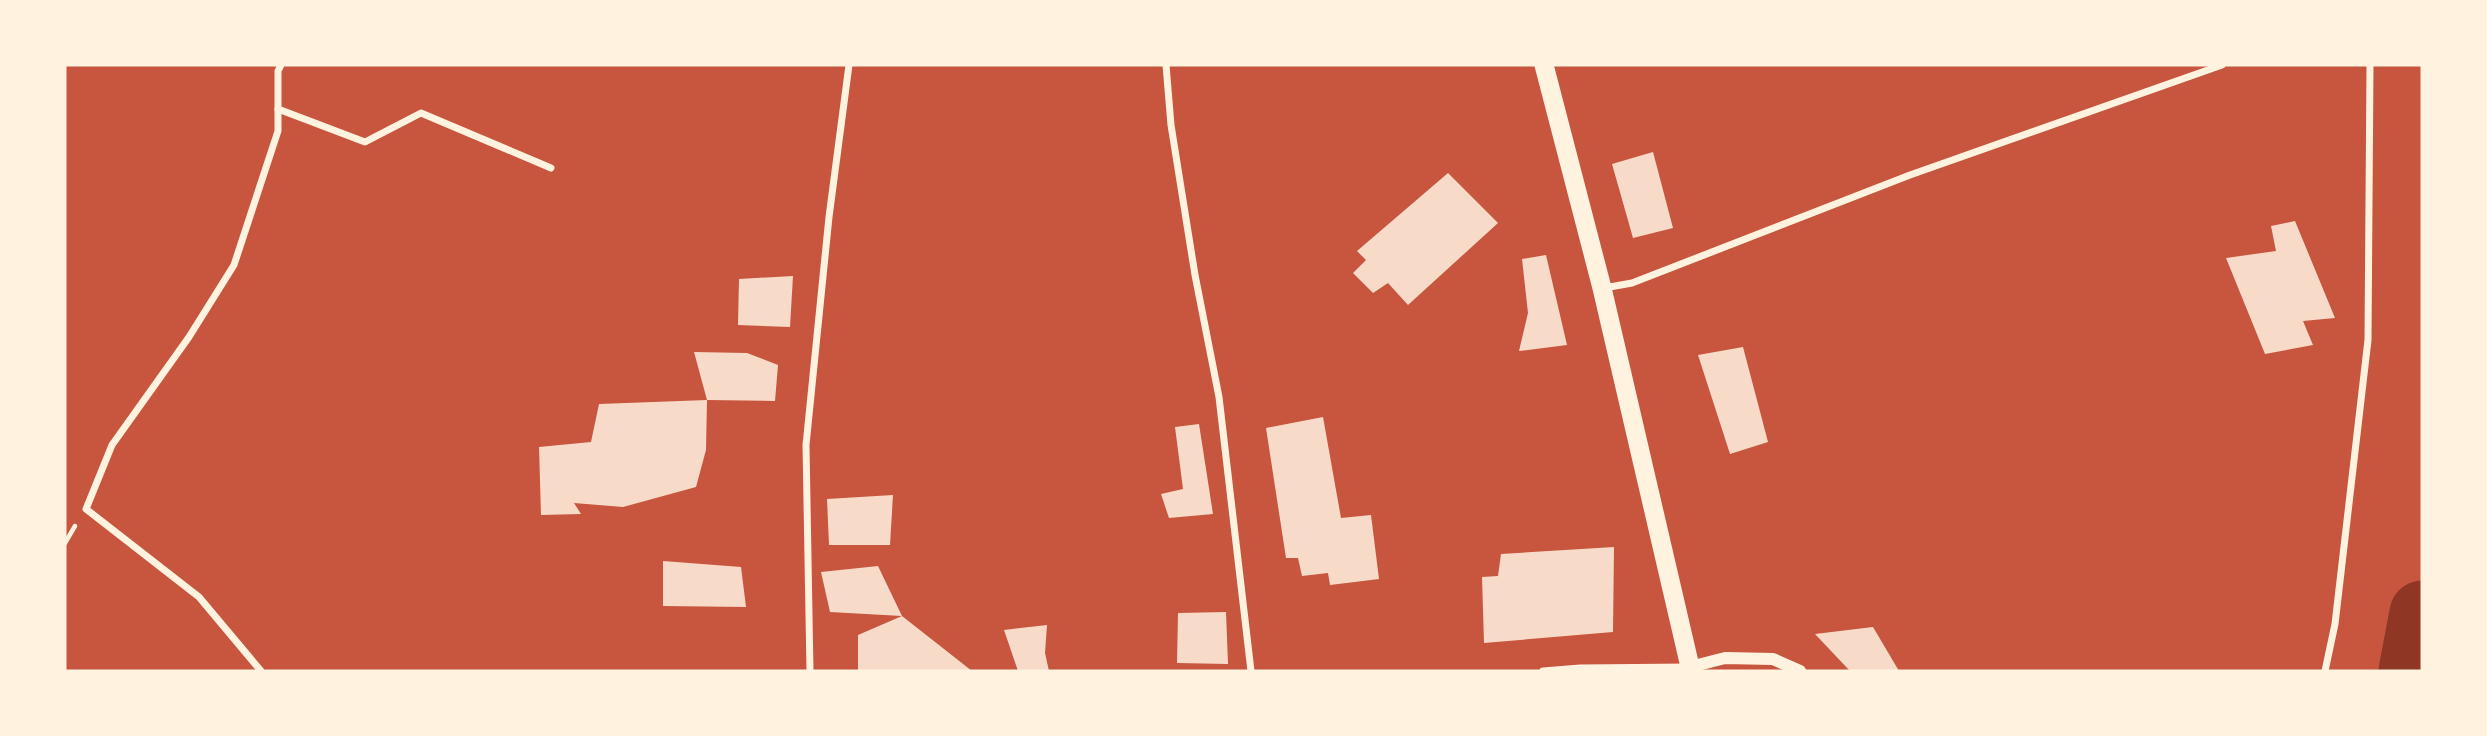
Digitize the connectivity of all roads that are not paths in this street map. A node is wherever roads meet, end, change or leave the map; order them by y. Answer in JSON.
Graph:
{"nodes":[{"id":1,"x":281,"y":65,"type":"edge"},
{"id":2,"x":849,"y":65,"type":"edge"},
{"id":3,"x":1166,"y":65,"type":"edge"},
{"id":4,"x":1544,"y":65,"type":"edge"},
{"id":5,"x":2222,"y":65,"type":"edge"},
{"id":6,"x":2370,"y":65,"type":"edge"},
{"id":7,"x":278,"y":109,"type":"junction"},
{"id":8,"x":551,"y":169,"type":"dead end"},
{"id":9,"x":1602,"y":288,"type":"junction"},
{"id":10,"x":1690,"y":669,"type":"edge"},
{"id":11,"x":261,"y":671,"type":"edge"},
{"id":12,"x":810,"y":671,"type":"edge"},
{"id":13,"x":1251,"y":671,"type":"edge"},
{"id":14,"x":1543,"y":671,"type":"edge"},
{"id":15,"x":1800,"y":671,"type":"edge"},
{"id":16,"x":2325,"y":671,"type":"edge"}],
"edges":[{"from":1,"to":7,"type":"street"},
{"from":2,"to":12,"type":"street"},
{"from":3,"to":13,"type":"street"},
{"from":4,"to":9,"type":"highway"},
{"from":5,"to":9,"type":"street"},
{"from":6,"to":16,"type":"street"},
{"from":7,"to":8,"type":"street"},
{"from":7,"to":11,"type":"street"},
{"from":9,"to":10,"type":"highway"},
{"from":10,"to":14,"type":"street"},
{"from":10,"to":15,"type":"street"}]}
